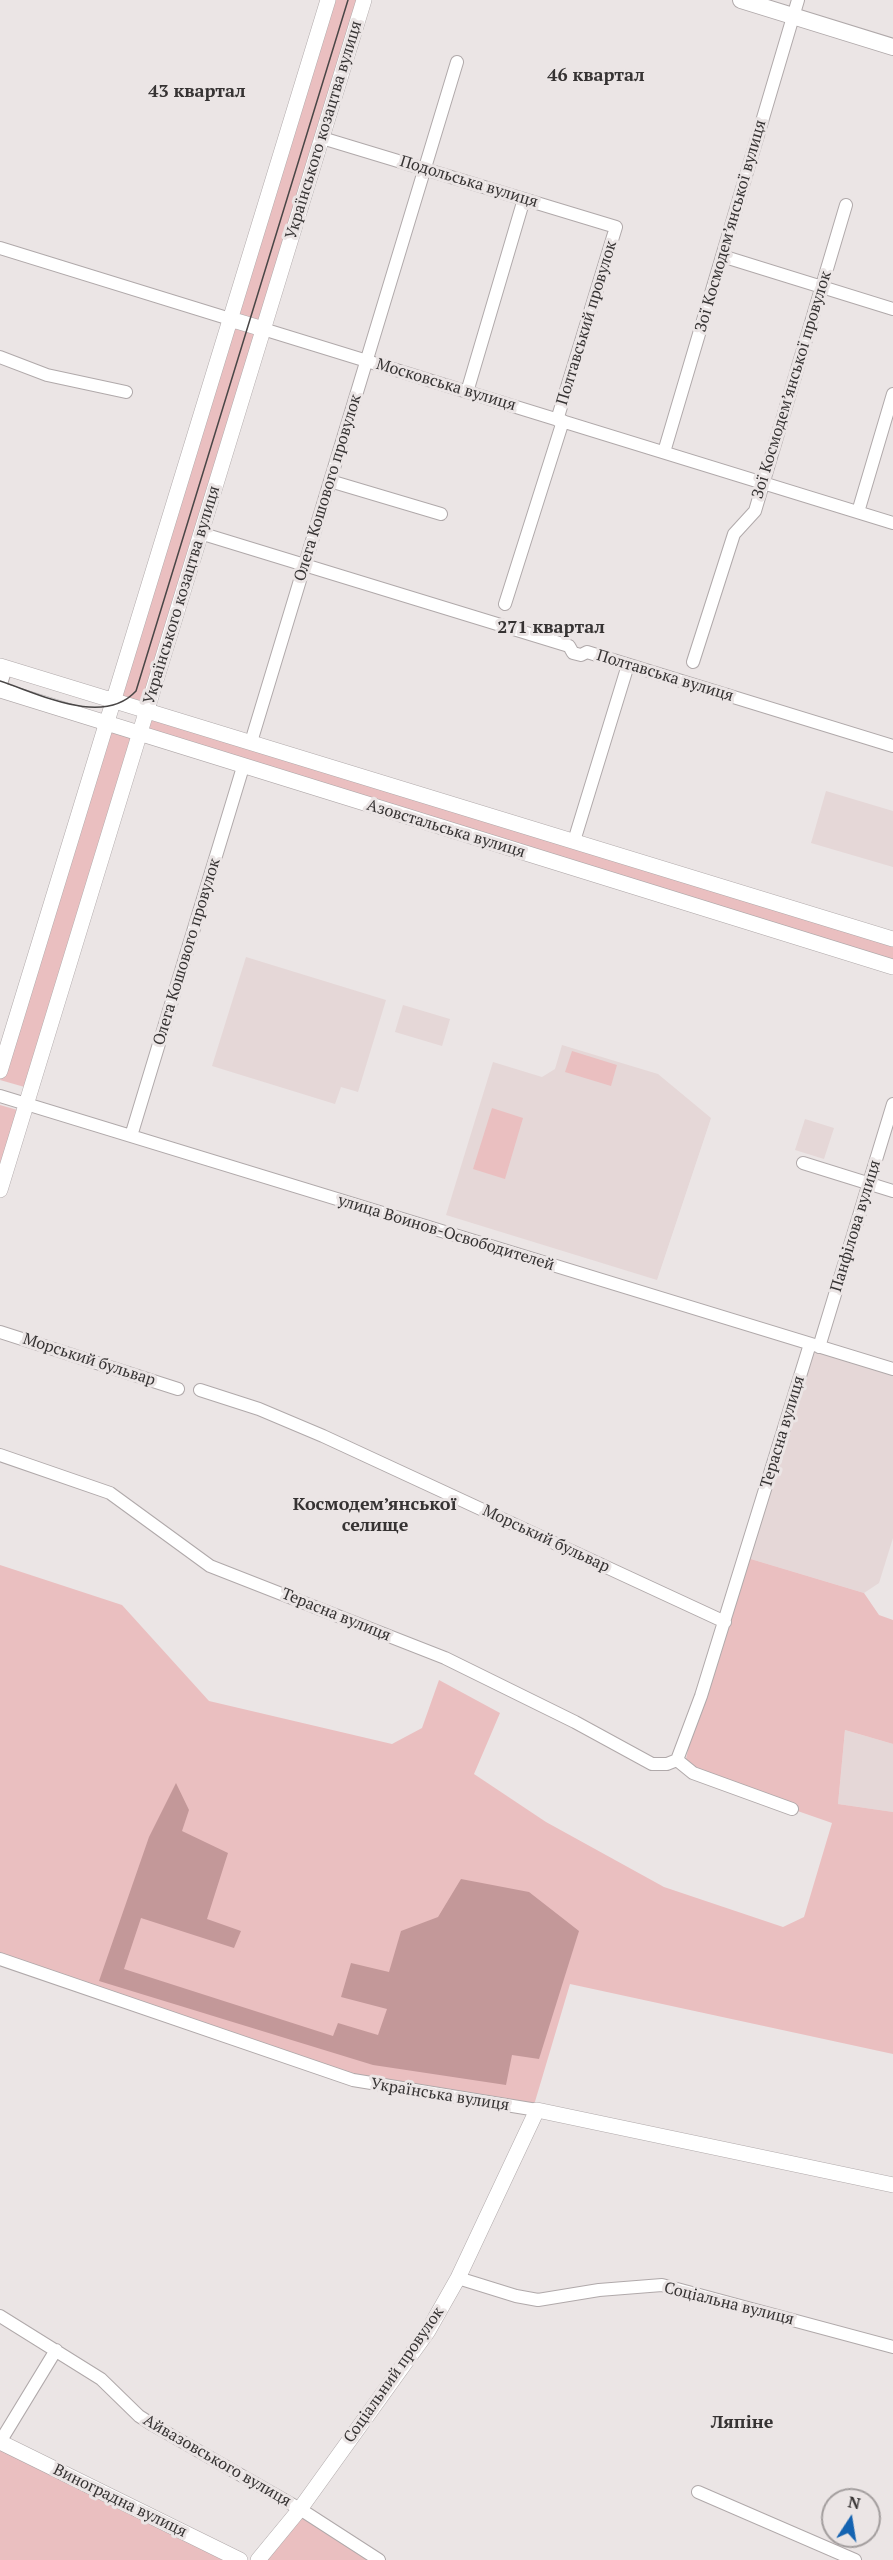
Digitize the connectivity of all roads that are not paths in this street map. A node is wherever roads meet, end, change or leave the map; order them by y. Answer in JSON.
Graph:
{"nodes":[{"id":1,"x":327,"y":0,"type":"edge"},
{"id":2,"x":364,"y":0,"type":"edge"},
{"id":3,"x":741,"y":0,"type":"edge"},
{"id":4,"x":796,"y":8,"type":"edge"},
{"id":5,"x":893,"y":47,"type":"edge"},
{"id":6,"x":457,"y":62,"type":"dead end"},
{"id":7,"x":322,"y":138,"type":"junction"},
{"id":8,"x":424,"y":169,"type":"junction"},
{"id":9,"x":524,"y":199,"type":"junction"},
{"id":10,"x":846,"y":205,"type":"dead end"},
{"id":11,"x":616,"y":227,"type":"joint"},
{"id":12,"x":0,"y":248,"type":"edge"},
{"id":13,"x":722,"y":256,"type":"junction"},
{"id":14,"x":821,"y":287,"type":"junction"},
{"id":15,"x":893,"y":309,"type":"edge"},
{"id":16,"x":230,"y":319,"type":"junction"},
{"id":17,"x":263,"y":329,"type":"junction"},
{"id":18,"x":0,"y":357,"type":"edge"},
{"id":19,"x":366,"y":361,"type":"junction"},
{"id":20,"x":126,"y":392,"type":"dead end"},
{"id":21,"x":467,"y":392,"type":"junction"},
{"id":22,"x":893,"y":394,"type":"edge"},
{"id":23,"x":560,"y":420,"type":"junction"},
{"id":24,"x":664,"y":452,"type":"junction"},
{"id":25,"x":330,"y":481,"type":"junction"},
{"id":26,"x":763,"y":483,"type":"junction"},
{"id":27,"x":858,"y":512,"type":"junction"},
{"id":28,"x":441,"y":514,"type":"dead end"},
{"id":29,"x":893,"y":523,"type":"edge"},
{"id":30,"x":201,"y":533,"type":"junction"},
{"id":31,"x":304,"y":565,"type":"junction"},
{"id":32,"x":505,"y":604,"type":"dead end"},
{"id":33,"x":693,"y":662,"type":"dead end"},
{"id":34,"x":628,"y":664,"type":"junction"},
{"id":35,"x":3,"y":667,"type":"edge"},
{"id":36,"x":0,"y":688,"type":"edge"},
{"id":37,"x":113,"y":701,"type":"junction"},
{"id":38,"x":146,"y":710,"type":"junction"},
{"id":39,"x":106,"y":722,"type":"junction"},
{"id":40,"x":139,"y":734,"type":"junction"},
{"id":41,"x":251,"y":742,"type":"junction"},
{"id":42,"x":892,"y":742,"type":"edge"},
{"id":43,"x":243,"y":767,"type":"junction"},
{"id":44,"x":574,"y":841,"type":"junction"},
{"id":45,"x":566,"y":866,"type":"junction"},
{"id":46,"x":813,"y":914,"type":"junction"},
{"id":47,"x":893,"y":939,"type":"edge"},
{"id":48,"x":805,"y":940,"type":"junction"},
{"id":49,"x":893,"y":967,"type":"edge"},
{"id":50,"x":0,"y":1071,"type":"edge"},
{"id":51,"x":0,"y":1096,"type":"edge"},
{"id":52,"x":26,"y":1104,"type":"junction"},
{"id":53,"x":893,"y":1104,"type":"edge"},
{"id":54,"x":131,"y":1136,"type":"junction"},
{"id":55,"x":803,"y":1163,"type":"dead end"},
{"id":56,"x":869,"y":1184,"type":"junction"},
{"id":57,"x":0,"y":1190,"type":"edge"},
{"id":58,"x":893,"y":1191,"type":"edge"},
{"id":59,"x":0,"y":1332,"type":"edge"},
{"id":60,"x":815,"y":1345,"type":"junction"},
{"id":61,"x":893,"y":1369,"type":"edge"},
{"id":62,"x":178,"y":1389,"type":"dead end"},
{"id":63,"x":200,"y":1390,"type":"dead end"},
{"id":64,"x":0,"y":1455,"type":"edge"},
{"id":65,"x":725,"y":1622,"type":"junction"},
{"id":66,"x":677,"y":1760,"type":"junction"},
{"id":67,"x":792,"y":1809,"type":"dead end"},
{"id":68,"x":0,"y":1959,"type":"edge"},
{"id":69,"x":537,"y":2110,"type":"junction"},
{"id":70,"x":893,"y":2185,"type":"edge"},
{"id":71,"x":458,"y":2278,"type":"junction"},
{"id":72,"x":0,"y":2316,"type":"edge"},
{"id":73,"x":893,"y":2347,"type":"edge"},
{"id":74,"x":56,"y":2350,"type":"junction"},
{"id":75,"x":0,"y":2442,"type":"edge"},
{"id":76,"x":698,"y":2492,"type":"dead end"},
{"id":77,"x":300,"y":2509,"type":"junction"},
{"id":78,"x":240,"y":2560,"type":"edge"},
{"id":79,"x":258,"y":2560,"type":"edge"},
{"id":80,"x":379,"y":2560,"type":"edge"},
{"id":81,"x":855,"y":2560,"type":"edge"}],
"edges":[{"from":1,"to":16,"type":"street"},
{"from":2,"to":7,"type":"street","name":"Українського козацтва вулиця"},
{"from":3,"to":4,"type":"main road"},
{"from":4,"to":5,"type":"main road"},
{"from":4,"to":13,"type":"street","name":"Зої Космодем’янської вулиця"},
{"from":6,"to":8,"type":"street","name":"Олега Кошового провулок"},
{"from":7,"to":8,"type":"street","name":"Подольська вулиця"},
{"from":7,"to":17,"type":"street","name":"Українського козацтва вулиця"},
{"from":8,"to":9,"type":"street","name":"Подольська вулиця"},
{"from":8,"to":19,"type":"street","name":"Олега Кошового провулок"},
{"from":9,"to":11,"type":"street","name":"Подольська вулиця"},
{"from":9,"to":21,"type":"street"},
{"from":10,"to":14,"type":"street","name":"Зої Космодем’янської провулок"},
{"from":11,"to":23,"type":"street","name":"Полтавський провулок"},
{"from":12,"to":16,"type":"street","name":"Московська вулиця"},
{"from":13,"to":14,"type":"street"},
{"from":13,"to":24,"type":"street","name":"Зої Космодем’янської вулиця"},
{"from":14,"to":15,"type":"street"},
{"from":14,"to":26,"type":"street","name":"Зої Космодем’янської провулок"},
{"from":16,"to":17,"type":"street","name":"Московська вулиця"},
{"from":16,"to":37,"type":"street"},
{"from":17,"to":19,"type":"street","name":"Московська вулиця"},
{"from":17,"to":30,"type":"street","name":"Українського козацтва вулиця"},
{"from":18,"to":20,"type":"street"},
{"from":19,"to":21,"type":"street","name":"Московська вулиця"},
{"from":19,"to":25,"type":"street","name":"Олега Кошового провулок"},
{"from":21,"to":23,"type":"street","name":"Московська вулиця"},
{"from":22,"to":27,"type":"street"},
{"from":23,"to":24,"type":"street","name":"Московська вулиця"},
{"from":23,"to":32,"type":"street","name":"Полтавський провулок"},
{"from":24,"to":26,"type":"street","name":"Московська вулиця"},
{"from":25,"to":28,"type":"street"},
{"from":25,"to":31,"type":"street","name":"Олега Кошового провулок"},
{"from":26,"to":27,"type":"street","name":"Московська вулиця"},
{"from":26,"to":33,"type":"street","name":"Зої Космодем’янської провулок"},
{"from":27,"to":29,"type":"street","name":"Московська вулиця"},
{"from":30,"to":31,"type":"street","name":"Полтавська вулиця"},
{"from":30,"to":38,"type":"street","name":"Українського козацтва вулиця"},
{"from":31,"to":34,"type":"street","name":"Полтавська вулиця"},
{"from":31,"to":41,"type":"street","name":"Олега Кошового провулок"},
{"from":34,"to":42,"type":"street","name":"Полтавська вулиця"},
{"from":34,"to":44,"type":"street"},
{"from":35,"to":36,"type":"street"},
{"from":35,"to":37,"type":"street","name":"Азовстальська вулиця"},
{"from":36,"to":39,"type":"street","name":"Азовстальська вулиця"},
{"from":37,"to":38,"type":"street","name":"Азовстальська вулиця"},
{"from":37,"to":39,"type":"street"},
{"from":38,"to":40,"type":"street","name":"Українського козацтва вулиця"},
{"from":38,"to":41,"type":"street","name":"Азовстальська вулиця"},
{"from":39,"to":40,"type":"street","name":"Азовстальська вулиця"},
{"from":39,"to":50,"type":"street"},
{"from":40,"to":43,"type":"street","name":"Азовстальська вулиця"},
{"from":40,"to":52,"type":"street","name":"Українського козацтва вулиця"},
{"from":41,"to":44,"type":"street","name":"Азовстальська вулиця"},
{"from":43,"to":45,"type":"street","name":"Азовстальська вулиця"},
{"from":43,"to":54,"type":"street","name":"Олега Кошового провулок"},
{"from":44,"to":45,"type":"street"},
{"from":44,"to":46,"type":"street","name":"Азовстальська вулиця"},
{"from":45,"to":48,"type":"street","name":"Азовстальська вулиця"},
{"from":46,"to":47,"type":"street","name":"Азовстальська вулиця"},
{"from":46,"to":48,"type":"street"},
{"from":48,"to":49,"type":"street","name":"Азовстальська вулиця"},
{"from":51,"to":52,"type":"street","name":"улица Воинов-Освободителей"},
{"from":52,"to":54,"type":"street","name":"улица Воинов-Освободителей"},
{"from":52,"to":57,"type":"street","name":"Українського козацтва вулиця"},
{"from":53,"to":56,"type":"street","name":"Панфілова вулиця"},
{"from":54,"to":60,"type":"street","name":"улица Воинов-Освободителей"},
{"from":55,"to":56,"type":"street"},
{"from":56,"to":58,"type":"street"},
{"from":56,"to":60,"type":"street","name":"Панфілова вулиця"},
{"from":59,"to":62,"type":"street","name":"Морський бульвар"},
{"from":60,"to":61,"type":"street","name":"улица Воинов-Освободителей"},
{"from":60,"to":65,"type":"street","name":"Терасна вулиця"},
{"from":63,"to":65,"type":"street","name":"Морський бульвар"},
{"from":64,"to":66,"type":"street","name":"Терасна вулиця"},
{"from":65,"to":66,"type":"street","name":"Терасна вулиця"},
{"from":66,"to":67,"type":"street"},
{"from":68,"to":69,"type":"street","name":"Українська вулиця"},
{"from":69,"to":70,"type":"street","name":"Українська вулиця"},
{"from":69,"to":71,"type":"street","name":"Соціальний провулок"},
{"from":71,"to":73,"type":"street","name":"Соціальна вулиця"},
{"from":71,"to":77,"type":"street","name":"Соціальний провулок"},
{"from":72,"to":74,"type":"street","name":"Айвазовського вулиця"},
{"from":74,"to":75,"type":"street"},
{"from":74,"to":77,"type":"street","name":"Айвазовського вулиця"},
{"from":75,"to":78,"type":"street","name":"Виноградна вулиця"},
{"from":76,"to":81,"type":"street"},
{"from":77,"to":79,"type":"street","name":"Соціальний провулок"},
{"from":77,"to":80,"type":"street","name":"Айвазовського вулиця"}]}
